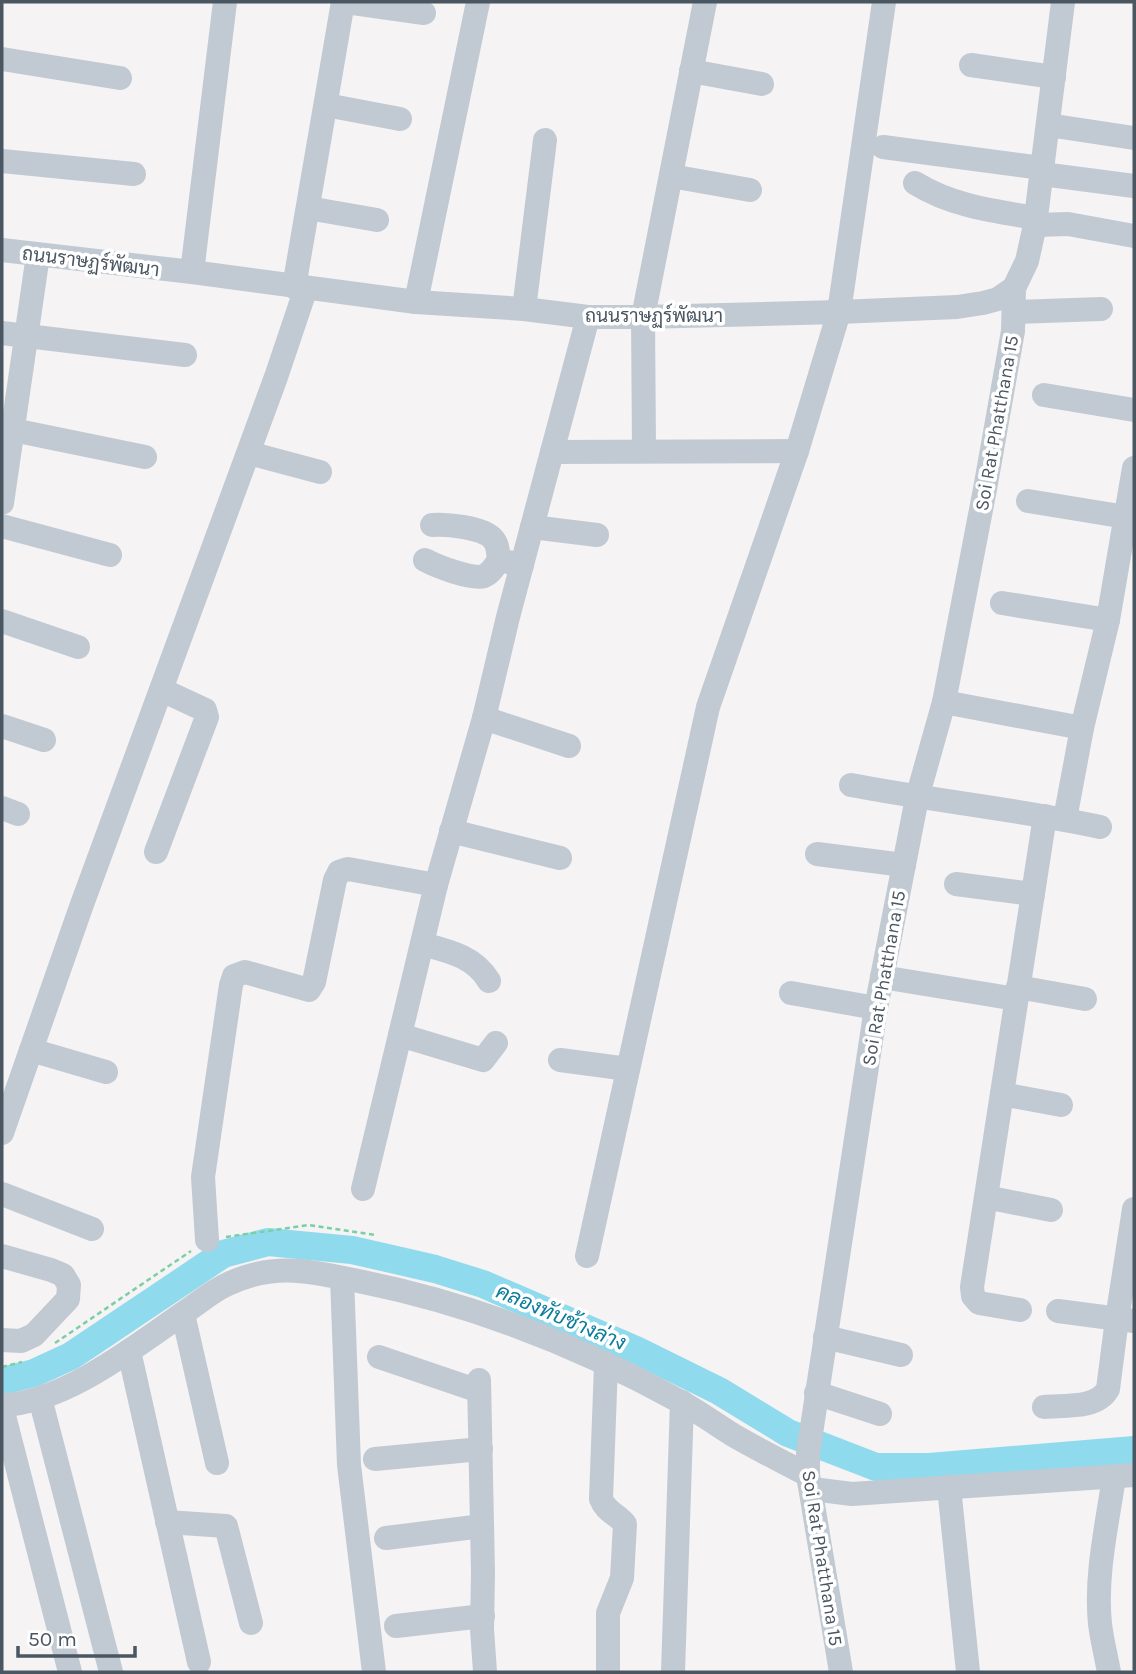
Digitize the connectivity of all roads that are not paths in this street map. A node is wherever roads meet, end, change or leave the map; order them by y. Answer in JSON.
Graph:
{"nodes":[{"id":1,"x":225,"y":2,"type":"edge"},
{"id":2,"x":344,"y":2,"type":"edge"},
{"id":3,"x":478,"y":2,"type":"edge"},
{"id":4,"x":705,"y":2,"type":"edge"},
{"id":5,"x":884,"y":2,"type":"edge"},
{"id":6,"x":1063,"y":2,"type":"edge"},
{"id":7,"x":424,"y":13,"type":"dead end"},
{"id":8,"x":2,"y":59,"type":"edge"},
{"id":9,"x":971,"y":65,"type":"dead end"},
{"id":10,"x":691,"y":71,"type":"junction"},
{"id":11,"x":1054,"y":77,"type":"junction"},
{"id":12,"x":120,"y":78,"type":"dead end"},
{"id":13,"x":762,"y":84,"type":"dead end"},
{"id":14,"x":326,"y":105,"type":"junction"},
{"id":15,"x":400,"y":119,"type":"dead end"},
{"id":16,"x":1048,"y":125,"type":"junction"},
{"id":17,"x":1134,"y":138,"type":"edge"},
{"id":18,"x":545,"y":140,"type":"dead end"},
{"id":19,"x":884,"y":147,"type":"dead end"},
{"id":20,"x":2,"y":161,"type":"edge"},
{"id":21,"x":1042,"y":171,"type":"junction"},
{"id":22,"x":134,"y":174,"type":"dead end"},
{"id":23,"x":671,"y":176,"type":"junction"},
{"id":24,"x":915,"y":183,"type":"dead end"},
{"id":25,"x":1134,"y":186,"type":"edge"},
{"id":26,"x":750,"y":190,"type":"dead end"},
{"id":27,"x":308,"y":208,"type":"junction"},
{"id":28,"x":377,"y":220,"type":"dead end"},
{"id":29,"x":1035,"y":221,"type":"junction"},
{"id":30,"x":1134,"y":236,"type":"edge"},
{"id":31,"x":2,"y":250,"type":"edge"},
{"id":32,"x":38,"y":254,"type":"junction"},
{"id":33,"x":192,"y":272,"type":"junction"},
{"id":34,"x":300,"y":288,"type":"junction"},
{"id":35,"x":1014,"y":300,"type":"junction"},
{"id":36,"x":416,"y":302,"type":"junction"},
{"id":37,"x":524,"y":309,"type":"junction"},
{"id":38,"x":1101,"y":310,"type":"dead end"},
{"id":39,"x":839,"y":312,"type":"junction"},
{"id":40,"x":588,"y":317,"type":"junction"},
{"id":41,"x":643,"y":317,"type":"junction"},
{"id":42,"x":2,"y":333,"type":"edge"},
{"id":43,"x":27,"y":336,"type":"junction"},
{"id":44,"x":185,"y":355,"type":"dead end"},
{"id":45,"x":1044,"y":395,"type":"dead end"},
{"id":46,"x":1134,"y":410,"type":"edge"},
{"id":47,"x":9,"y":433,"type":"edge"},
{"id":48,"x":644,"y":450,"type":"junction"},
{"id":49,"x":797,"y":451,"type":"junction"},
{"id":50,"x":552,"y":452,"type":"junction"},
{"id":51,"x":249,"y":453,"type":"junction"},
{"id":52,"x":145,"y":457,"type":"dead end"},
{"id":53,"x":1134,"y":468,"type":"edge"},
{"id":54,"x":320,"y":472,"type":"dead end"},
{"id":55,"x":1028,"y":501,"type":"dead end"},
{"id":56,"x":2,"y":503,"type":"edge"},
{"id":57,"x":1126,"y":517,"type":"junction"},
{"id":58,"x":432,"y":525,"type":"dead end"},
{"id":59,"x":2,"y":526,"type":"edge"},
{"id":60,"x":532,"y":527,"type":"junction"},
{"id":61,"x":597,"y":535,"type":"dead end"},
{"id":62,"x":110,"y":555,"type":"dead end"},
{"id":63,"x":425,"y":560,"type":"dead end"},
{"id":64,"x":511,"y":563,"type":"junction"},
{"id":65,"x":1002,"y":603,"type":"dead end"},
{"id":66,"x":1108,"y":620,"type":"junction"},
{"id":67,"x":2,"y":621,"type":"edge"},
{"id":68,"x":78,"y":647,"type":"dead end"},
{"id":69,"x":162,"y":690,"type":"junction"},
{"id":70,"x":944,"y":702,"type":"junction"},
{"id":71,"x":484,"y":718,"type":"junction"},
{"id":72,"x":2,"y":726,"type":"edge"},
{"id":73,"x":1082,"y":728,"type":"junction"},
{"id":74,"x":44,"y":740,"type":"dead end"},
{"id":75,"x":569,"y":746,"type":"dead end"},
{"id":76,"x":851,"y":785,"type":"dead end"},
{"id":77,"x":917,"y":798,"type":"junction"},
{"id":78,"x":1055,"y":818,"type":"junction"},
{"id":79,"x":1100,"y":827,"type":"dead end"},
{"id":80,"x":451,"y":831,"type":"junction"},
{"id":81,"x":156,"y":852,"type":"dead end"},
{"id":82,"x":817,"y":854,"type":"dead end"},
{"id":83,"x":560,"y":858,"type":"dead end"},
{"id":84,"x":904,"y":865,"type":"junction"},
{"id":85,"x":956,"y":884,"type":"dead end"},
{"id":86,"x":436,"y":885,"type":"junction"},
{"id":87,"x":1033,"y":894,"type":"junction"},
{"id":88,"x":422,"y":944,"type":"junction"},
{"id":89,"x":882,"y":977,"type":"junction"},
{"id":90,"x":489,"y":981,"type":"dead end"},
{"id":91,"x":791,"y":993,"type":"dead end"},
{"id":92,"x":1017,"y":993,"type":"junction"},
{"id":93,"x":1085,"y":999,"type":"dead end"},
{"id":94,"x":876,"y":1008,"type":"junction"},
{"id":95,"x":400,"y":1035,"type":"junction"},
{"id":96,"x":496,"y":1043,"type":"dead end"},
{"id":97,"x":31,"y":1051,"type":"junction"},
{"id":98,"x":560,"y":1060,"type":"dead end"},
{"id":99,"x":628,"y":1069,"type":"junction"},
{"id":100,"x":106,"y":1072,"type":"dead end"},
{"id":101,"x":1002,"y":1094,"type":"junction"},
{"id":102,"x":1061,"y":1105,"type":"dead end"},
{"id":103,"x":2,"y":1133,"type":"edge"},
{"id":104,"x":363,"y":1189,"type":"dead end"},
{"id":105,"x":2,"y":1194,"type":"edge"},
{"id":106,"x":986,"y":1197,"type":"junction"},
{"id":107,"x":1134,"y":1209,"type":"edge"},
{"id":108,"x":1051,"y":1210,"type":"dead end"},
{"id":109,"x":92,"y":1229,"type":"dead end"},
{"id":110,"x":1132,"y":1239,"type":"edge"},
{"id":111,"x":207,"y":1240,"type":"road end"},
{"id":112,"x":2,"y":1256,"type":"edge"},
{"id":113,"x":587,"y":1256,"type":"dead end"},
{"id":114,"x":342,"y":1278,"type":"junction"},
{"id":115,"x":1020,"y":1310,"type":"dead end"},
{"id":116,"x":1058,"y":1311,"type":"dead end"},
{"id":117,"x":183,"y":1314,"type":"junction"},
{"id":118,"x":1125,"y":1320,"type":"edge"},
{"id":119,"x":825,"y":1336,"type":"junction"},
{"id":120,"x":2,"y":1340,"type":"edge"},
{"id":121,"x":129,"y":1351,"type":"junction"},
{"id":122,"x":901,"y":1355,"type":"dead end"},
{"id":123,"x":379,"y":1357,"type":"dead end"},
{"id":124,"x":606,"y":1365,"type":"junction"},
{"id":125,"x":40,"y":1398,"type":"junction"},
{"id":126,"x":682,"y":1402,"type":"junction"},
{"id":127,"x":815,"y":1403,"type":"junction"},
{"id":128,"x":2,"y":1406,"type":"edge"},
{"id":129,"x":1044,"y":1407,"type":"dead end"},
{"id":130,"x":880,"y":1414,"type":"dead end"},
{"id":131,"x":481,"y":1449,"type":"junction"},
{"id":132,"x":375,"y":1460,"type":"dead end"},
{"id":133,"x":216,"y":1463,"type":"dead end"},
{"id":134,"x":809,"y":1473,"type":"junction"},
{"id":135,"x":1124,"y":1476,"type":"edge"},
{"id":136,"x":949,"y":1487,"type":"junction"},
{"id":137,"x":167,"y":1522,"type":"junction"},
{"id":138,"x":482,"y":1526,"type":"junction"},
{"id":139,"x":386,"y":1538,"type":"dead end"},
{"id":140,"x":483,"y":1616,"type":"junction"},
{"id":141,"x":251,"y":1623,"type":"dead end"},
{"id":142,"x":396,"y":1626,"type":"dead end"},
{"id":143,"x":199,"y":1662,"type":"dead end"},
{"id":144,"x":70,"y":1672,"type":"edge"},
{"id":145,"x":111,"y":1672,"type":"edge"},
{"id":146,"x":374,"y":1672,"type":"edge"},
{"id":147,"x":485,"y":1672,"type":"edge"},
{"id":148,"x":608,"y":1672,"type":"edge"},
{"id":149,"x":673,"y":1672,"type":"edge"},
{"id":150,"x":841,"y":1672,"type":"edge"},
{"id":151,"x":968,"y":1672,"type":"edge"},
{"id":152,"x":1109,"y":1672,"type":"edge"}],
"edges":[{"from":1,"to":33,"type":"street"},
{"from":2,"to":7,"type":"street"},
{"from":2,"to":14,"type":"street"},
{"from":3,"to":36,"type":"street"},
{"from":4,"to":10,"type":"street"},
{"from":5,"to":39,"type":"street"},
{"from":6,"to":11,"type":"street"},
{"from":8,"to":12,"type":"street"},
{"from":9,"to":11,"type":"street"},
{"from":10,"to":13,"type":"street"},
{"from":10,"to":23,"type":"street"},
{"from":11,"to":16,"type":"street"},
{"from":14,"to":15,"type":"street"},
{"from":14,"to":27,"type":"street"},
{"from":16,"to":17,"type":"street"},
{"from":16,"to":21,"type":"street"},
{"from":18,"to":37,"type":"street"},
{"from":19,"to":21,"type":"street"},
{"from":20,"to":22,"type":"street"},
{"from":21,"to":25,"type":"street"},
{"from":21,"to":29,"type":"street"},
{"from":23,"to":26,"type":"street"},
{"from":23,"to":41,"type":"street"},
{"from":24,"to":29,"type":"street"},
{"from":27,"to":28,"type":"street"},
{"from":27,"to":34,"type":"street"},
{"from":29,"to":30,"type":"street"},
{"from":29,"to":35,"type":"street"},
{"from":31,"to":32,"type":"street","name":"ถนนราษฏร์พัฒนา"},
{"from":32,"to":33,"type":"street","name":"ถนนราษฏร์พัฒนา"},
{"from":32,"to":43,"type":"street"},
{"from":33,"to":34,"type":"street","name":"ถนนราษฏร์พัฒนา"},
{"from":34,"to":36,"type":"street","name":"ถนนราษฏร์พัฒนา"},
{"from":34,"to":51,"type":"street"},
{"from":35,"to":38,"type":"street"},
{"from":35,"to":39,"type":"street","name":"ถนนราษฏร์พัฒนา"},
{"from":35,"to":70,"type":"street","name":"Soi Rat Phatthana 15"},
{"from":36,"to":37,"type":"street","name":"ถนนราษฏร์พัฒนา"},
{"from":37,"to":40,"type":"street","name":"ถนนราษฏร์พัฒนา"},
{"from":39,"to":41,"type":"street","name":"ถนนราษฏร์พัฒนา"},
{"from":39,"to":49,"type":"street"},
{"from":40,"to":41,"type":"street","name":"ถนนราษฏร์พัฒนา"},
{"from":40,"to":50,"type":"street"},
{"from":41,"to":48,"type":"street"},
{"from":42,"to":43,"type":"street"},
{"from":43,"to":44,"type":"street"},
{"from":43,"to":47,"type":"street"},
{"from":45,"to":46,"type":"street"},
{"from":47,"to":52,"type":"street"},
{"from":47,"to":56,"type":"street"},
{"from":48,"to":49,"type":"street"},
{"from":48,"to":50,"type":"street"},
{"from":49,"to":99,"type":"street"},
{"from":50,"to":60,"type":"street"},
{"from":51,"to":54,"type":"street"},
{"from":51,"to":69,"type":"street"},
{"from":53,"to":57,"type":"street"},
{"from":55,"to":57,"type":"street"},
{"from":57,"to":66,"type":"street"},
{"from":58,"to":64,"type":"street"},
{"from":59,"to":62,"type":"street"},
{"from":60,"to":61,"type":"street"},
{"from":60,"to":64,"type":"street"},
{"from":63,"to":64,"type":"street"},
{"from":64,"to":71,"type":"street"},
{"from":65,"to":66,"type":"street"},
{"from":66,"to":73,"type":"street"},
{"from":67,"to":68,"type":"street"},
{"from":69,"to":81,"type":"street"},
{"from":69,"to":97,"type":"street"},
{"from":70,"to":73,"type":"street"},
{"from":70,"to":77,"type":"street","name":"Soi Rat Phatthana 15"},
{"from":71,"to":75,"type":"street"},
{"from":71,"to":80,"type":"street"},
{"from":72,"to":74,"type":"street"},
{"from":73,"to":78,"type":"street"},
{"from":76,"to":77,"type":"street"},
{"from":77,"to":78,"type":"street"},
{"from":77,"to":84,"type":"street","name":"Soi Rat Phatthana 15"},
{"from":78,"to":79,"type":"street"},
{"from":78,"to":87,"type":"street"},
{"from":80,"to":83,"type":"street"},
{"from":80,"to":86,"type":"street"},
{"from":82,"to":84,"type":"street"},
{"from":84,"to":89,"type":"street","name":"Soi Rat Phatthana 15"},
{"from":85,"to":87,"type":"street"},
{"from":86,"to":88,"type":"street"},
{"from":86,"to":111,"type":"street"},
{"from":87,"to":92,"type":"street"},
{"from":88,"to":90,"type":"street"},
{"from":88,"to":95,"type":"street"},
{"from":89,"to":92,"type":"street"},
{"from":89,"to":94,"type":"street","name":"Soi Rat Phatthana 15"},
{"from":91,"to":94,"type":"street"},
{"from":92,"to":93,"type":"street"},
{"from":92,"to":101,"type":"street"},
{"from":94,"to":119,"type":"street","name":"Soi Rat Phatthana 15"},
{"from":95,"to":96,"type":"street"},
{"from":95,"to":104,"type":"street"},
{"from":97,"to":100,"type":"street"},
{"from":97,"to":103,"type":"street"},
{"from":98,"to":99,"type":"street"},
{"from":99,"to":113,"type":"street"},
{"from":101,"to":102,"type":"street"},
{"from":101,"to":106,"type":"street"},
{"from":105,"to":109,"type":"street"},
{"from":106,"to":108,"type":"street"},
{"from":106,"to":115,"type":"street"},
{"from":107,"to":110,"type":"street"},
{"from":110,"to":118,"type":"street"},
{"from":112,"to":120,"type":"street"},
{"from":114,"to":117,"type":"street"},
{"from":114,"to":124,"type":"street"},
{"from":114,"to":146,"type":"street"},
{"from":116,"to":118,"type":"street"},
{"from":117,"to":121,"type":"street"},
{"from":117,"to":133,"type":"street"},
{"from":118,"to":129,"type":"street"},
{"from":119,"to":122,"type":"street"},
{"from":119,"to":127,"type":"street","name":"Soi Rat Phatthana 15"},
{"from":121,"to":125,"type":"street"},
{"from":121,"to":137,"type":"street"},
{"from":123,"to":131,"type":"street"},
{"from":124,"to":126,"type":"street"},
{"from":124,"to":148,"type":"street"},
{"from":125,"to":128,"type":"street"},
{"from":125,"to":145,"type":"street"},
{"from":126,"to":134,"type":"street"},
{"from":126,"to":149,"type":"street"},
{"from":127,"to":130,"type":"street"},
{"from":127,"to":134,"type":"street","name":"Soi Rat Phatthana 15"},
{"from":128,"to":144,"type":"street"},
{"from":131,"to":132,"type":"street"},
{"from":131,"to":138,"type":"street"},
{"from":134,"to":136,"type":"street"},
{"from":134,"to":150,"type":"street","name":"Soi Rat Phatthana 15"},
{"from":135,"to":136,"type":"street"},
{"from":135,"to":152,"type":"street"},
{"from":136,"to":151,"type":"street"},
{"from":137,"to":141,"type":"street"},
{"from":137,"to":143,"type":"street"},
{"from":138,"to":139,"type":"street"},
{"from":138,"to":140,"type":"street"},
{"from":140,"to":142,"type":"street"},
{"from":140,"to":147,"type":"street"}]}
